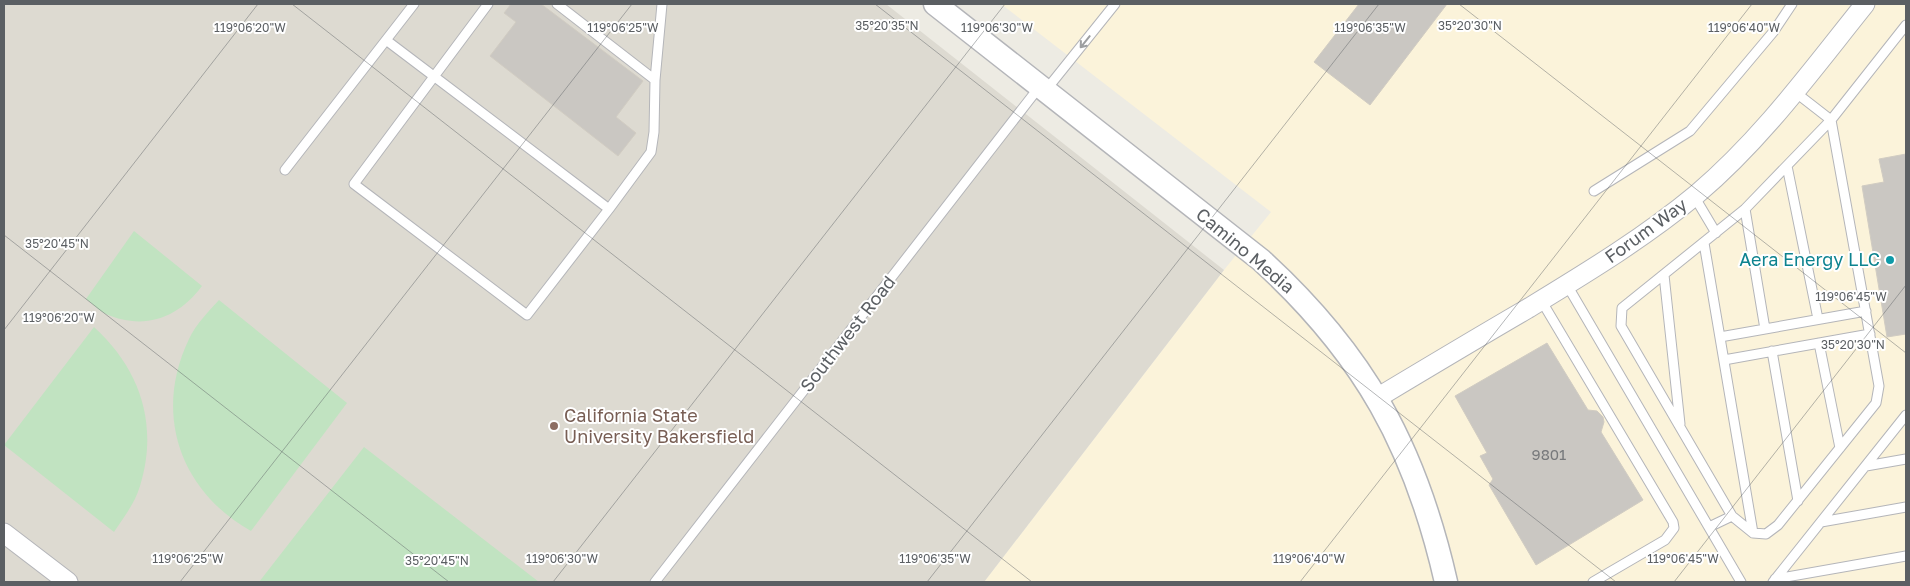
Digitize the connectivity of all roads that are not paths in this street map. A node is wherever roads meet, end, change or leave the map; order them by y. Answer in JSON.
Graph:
{"nodes":[{"id":1,"x":414,"y":4,"type":"edge"},
{"id":2,"x":488,"y":4,"type":"edge"},
{"id":3,"x":557,"y":4,"type":"edge"},
{"id":4,"x":662,"y":4,"type":"edge"},
{"id":5,"x":935,"y":4,"type":"edge"},
{"id":6,"x":1115,"y":4,"type":"edge"},
{"id":7,"x":1792,"y":4,"type":"edge"},
{"id":8,"x":1865,"y":4,"type":"edge"},
{"id":9,"x":1906,"y":25,"type":"edge"},
{"id":10,"x":386,"y":40,"type":"junction"},
{"id":11,"x":434,"y":76,"type":"junction"},
{"id":12,"x":655,"y":80,"type":"junction"},
{"id":13,"x":1043,"y":88,"type":"junction"},
{"id":14,"x":1795,"y":92,"type":"junction"},
{"id":15,"x":1832,"y":120,"type":"junction"},
{"id":16,"x":1787,"y":166,"type":"junction"},
{"id":17,"x":285,"y":170,"type":"dead end"},
{"id":18,"x":1594,"y":191,"type":"dead end"},
{"id":19,"x":1694,"y":196,"type":"junction"},
{"id":20,"x":609,"y":209,"type":"junction"},
{"id":21,"x":1745,"y":209,"type":"junction"},
{"id":22,"x":1716,"y":233,"type":"junction"},
{"id":23,"x":1704,"y":243,"type":"junction"},
{"id":24,"x":1664,"y":275,"type":"junction"},
{"id":25,"x":1567,"y":284,"type":"junction"},
{"id":26,"x":1541,"y":300,"type":"junction"},
{"id":27,"x":1866,"y":311,"type":"junction"},
{"id":28,"x":1818,"y":319,"type":"junction"},
{"id":29,"x":1764,"y":329,"type":"junction"},
{"id":30,"x":1870,"y":334,"type":"junction"},
{"id":31,"x":1720,"y":337,"type":"junction"},
{"id":32,"x":1819,"y":343,"type":"junction"},
{"id":33,"x":1772,"y":352,"type":"junction"},
{"id":34,"x":1724,"y":360,"type":"junction"},
{"id":35,"x":1377,"y":398,"type":"junction"},
{"id":36,"x":1906,"y":415,"type":"edge"},
{"id":37,"x":1681,"y":426,"type":"junction"},
{"id":38,"x":1840,"y":448,"type":"junction"},
{"id":39,"x":1906,"y":459,"type":"edge"},
{"id":40,"x":1866,"y":466,"type":"junction"},
{"id":41,"x":1798,"y":501,"type":"junction"},
{"id":42,"x":1906,"y":507,"type":"edge"},
{"id":43,"x":1732,"y":516,"type":"junction"},
{"id":44,"x":1821,"y":522,"type":"junction"},
{"id":45,"x":1709,"y":528,"type":"junction"},
{"id":46,"x":4,"y":533,"type":"edge"},
{"id":47,"x":1753,"y":533,"type":"junction"},
{"id":48,"x":1906,"y":556,"type":"edge"},
{"id":49,"x":1774,"y":581,"type":"edge"},
{"id":50,"x":68,"y":582,"type":"edge"},
{"id":51,"x":655,"y":582,"type":"edge"},
{"id":52,"x":1446,"y":582,"type":"edge"},
{"id":53,"x":1593,"y":582,"type":"edge"},
{"id":54,"x":1741,"y":582,"type":"edge"}],
"edges":[{"from":1,"to":10,"type":"lane"},
{"from":2,"to":11,"type":"lane"},
{"from":3,"to":12,"type":"lane"},
{"from":4,"to":12,"type":"lane"},
{"from":5,"to":13,"type":"street","name":"Camino Media"},
{"from":6,"to":13,"type":"lane","name":"Southwest Road","one_way":true},
{"from":7,"to":18,"type":"lane"},
{"from":8,"to":14,"type":"street","name":"Forum Way"},
{"from":9,"to":15,"type":"lane"},
{"from":10,"to":11,"type":"lane"},
{"from":10,"to":17,"type":"lane"},
{"from":11,"to":20,"type":"lane"},
{"from":11,"to":20,"type":"lane"},
{"from":12,"to":20,"type":"lane"},
{"from":13,"to":35,"type":"street","name":"Camino Media"},
{"from":13,"to":51,"type":"lane","name":"Southwest Road"},
{"from":14,"to":15,"type":"lane"},
{"from":14,"to":19,"type":"street","name":"Forum Way"},
{"from":15,"to":16,"type":"lane"},
{"from":15,"to":27,"type":"lane"},
{"from":16,"to":21,"type":"lane"},
{"from":16,"to":28,"type":"lane"},
{"from":19,"to":22,"type":"lane"},
{"from":19,"to":25,"type":"street","name":"Forum Way"},
{"from":21,"to":22,"type":"lane"},
{"from":21,"to":29,"type":"lane"},
{"from":22,"to":23,"type":"lane"},
{"from":23,"to":24,"type":"lane"},
{"from":23,"to":31,"type":"lane"},
{"from":24,"to":37,"type":"lane"},
{"from":24,"to":37,"type":"lane"},
{"from":25,"to":26,"type":"street","name":"Forum Way"},
{"from":25,"to":45,"type":"lane"},
{"from":26,"to":35,"type":"street","name":"Forum Way"},
{"from":26,"to":53,"type":"lane"},
{"from":27,"to":28,"type":"lane"},
{"from":27,"to":30,"type":"lane"},
{"from":28,"to":29,"type":"lane"},
{"from":29,"to":31,"type":"lane"},
{"from":30,"to":32,"type":"lane"},
{"from":30,"to":38,"type":"lane"},
{"from":31,"to":34,"type":"lane"},
{"from":32,"to":33,"type":"lane"},
{"from":32,"to":38,"type":"lane"},
{"from":33,"to":34,"type":"lane"},
{"from":33,"to":41,"type":"lane"},
{"from":34,"to":47,"type":"lane"},
{"from":35,"to":52,"type":"street","name":"Camino Media"},
{"from":36,"to":40,"type":"lane"},
{"from":37,"to":43,"type":"lane"},
{"from":38,"to":41,"type":"lane"},
{"from":39,"to":40,"type":"lane"},
{"from":40,"to":44,"type":"lane"},
{"from":41,"to":47,"type":"lane"},
{"from":42,"to":44,"type":"lane"},
{"from":43,"to":45,"type":"lane"},
{"from":43,"to":47,"type":"lane"},
{"from":44,"to":49,"type":"lane"},
{"from":45,"to":54,"type":"lane"},
{"from":46,"to":50,"type":"street"},
{"from":48,"to":49,"type":"lane"}]}
